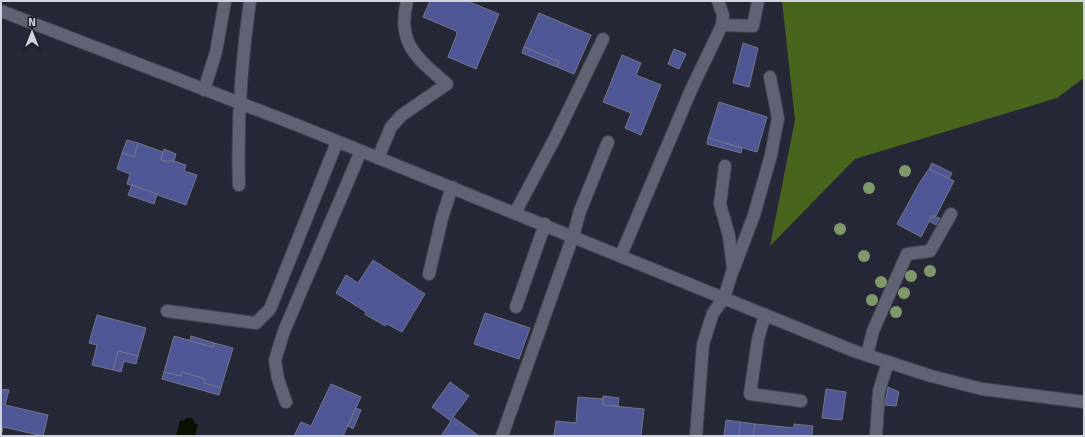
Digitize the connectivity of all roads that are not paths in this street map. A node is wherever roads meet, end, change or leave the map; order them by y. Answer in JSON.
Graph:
{"nodes":[{"id":1,"x":225,"y":1,"type":"edge"},
{"id":2,"x":250,"y":1,"type":"edge"},
{"id":3,"x":406,"y":1,"type":"edge"},
{"id":4,"x":718,"y":1,"type":"edge"},
{"id":5,"x":758,"y":1,"type":"edge"},
{"id":6,"x":1,"y":11,"type":"edge"},
{"id":7,"x":722,"y":25,"type":"junction"},
{"id":8,"x":603,"y":38,"type":"dead end"},
{"id":9,"x":770,"y":76,"type":"dead end"},
{"id":10,"x":204,"y":90,"type":"junction"},
{"id":11,"x":239,"y":103,"type":"junction"},
{"id":12,"x":337,"y":142,"type":"junction"},
{"id":13,"x":608,"y":142,"type":"dead end"},
{"id":14,"x":361,"y":151,"type":"junction"},
{"id":15,"x":378,"y":158,"type":"junction"},
{"id":16,"x":725,"y":166,"type":"dead end"},
{"id":17,"x":239,"y":185,"type":"dead end"},
{"id":18,"x":452,"y":187,"type":"junction"},
{"id":19,"x":515,"y":213,"type":"junction"},
{"id":20,"x":951,"y":214,"type":"dead end"},
{"id":21,"x":545,"y":224,"type":"junction"},
{"id":22,"x":573,"y":236,"type":"junction"},
{"id":23,"x":621,"y":255,"type":"junction"},
{"id":24,"x":734,"y":270,"type":"junction"},
{"id":25,"x":429,"y":274,"type":"dead end"},
{"id":26,"x":724,"y":298,"type":"junction"},
{"id":27,"x":516,"y":307,"type":"dead end"},
{"id":28,"x":168,"y":311,"type":"dead end"},
{"id":29,"x":765,"y":315,"type":"junction"},
{"id":30,"x":867,"y":355,"type":"junction"},
{"id":31,"x":888,"y":362,"type":"junction"},
{"id":32,"x":801,"y":401,"type":"dead end"},
{"id":33,"x":286,"y":402,"type":"dead end"},
{"id":34,"x":1084,"y":402,"type":"edge"},
{"id":35,"x":502,"y":436,"type":"edge"},
{"id":36,"x":696,"y":436,"type":"edge"},
{"id":37,"x":876,"y":436,"type":"edge"}],
"edges":[{"from":1,"to":10,"type":"street"},
{"from":2,"to":11,"type":"street"},
{"from":3,"to":15,"type":"street"},
{"from":4,"to":7,"type":"street"},
{"from":5,"to":7,"type":"street"},
{"from":6,"to":10,"type":"street"},
{"from":7,"to":23,"type":"street"},
{"from":8,"to":19,"type":"street"},
{"from":9,"to":24,"type":"street"},
{"from":10,"to":11,"type":"street"},
{"from":11,"to":12,"type":"street"},
{"from":11,"to":17,"type":"street"},
{"from":12,"to":14,"type":"street"},
{"from":12,"to":28,"type":"street"},
{"from":13,"to":22,"type":"street"},
{"from":14,"to":15,"type":"street"},
{"from":14,"to":33,"type":"street"},
{"from":15,"to":18,"type":"street"},
{"from":16,"to":24,"type":"street"},
{"from":18,"to":19,"type":"street"},
{"from":18,"to":25,"type":"street"},
{"from":19,"to":21,"type":"street"},
{"from":20,"to":30,"type":"street"},
{"from":21,"to":22,"type":"street"},
{"from":21,"to":27,"type":"street"},
{"from":22,"to":23,"type":"street"},
{"from":22,"to":35,"type":"street"},
{"from":23,"to":26,"type":"street"},
{"from":24,"to":26,"type":"street"},
{"from":26,"to":29,"type":"street"},
{"from":26,"to":36,"type":"street"},
{"from":29,"to":30,"type":"street"},
{"from":29,"to":32,"type":"street"},
{"from":30,"to":31,"type":"street"},
{"from":31,"to":34,"type":"street"},
{"from":31,"to":37,"type":"street"}]}
